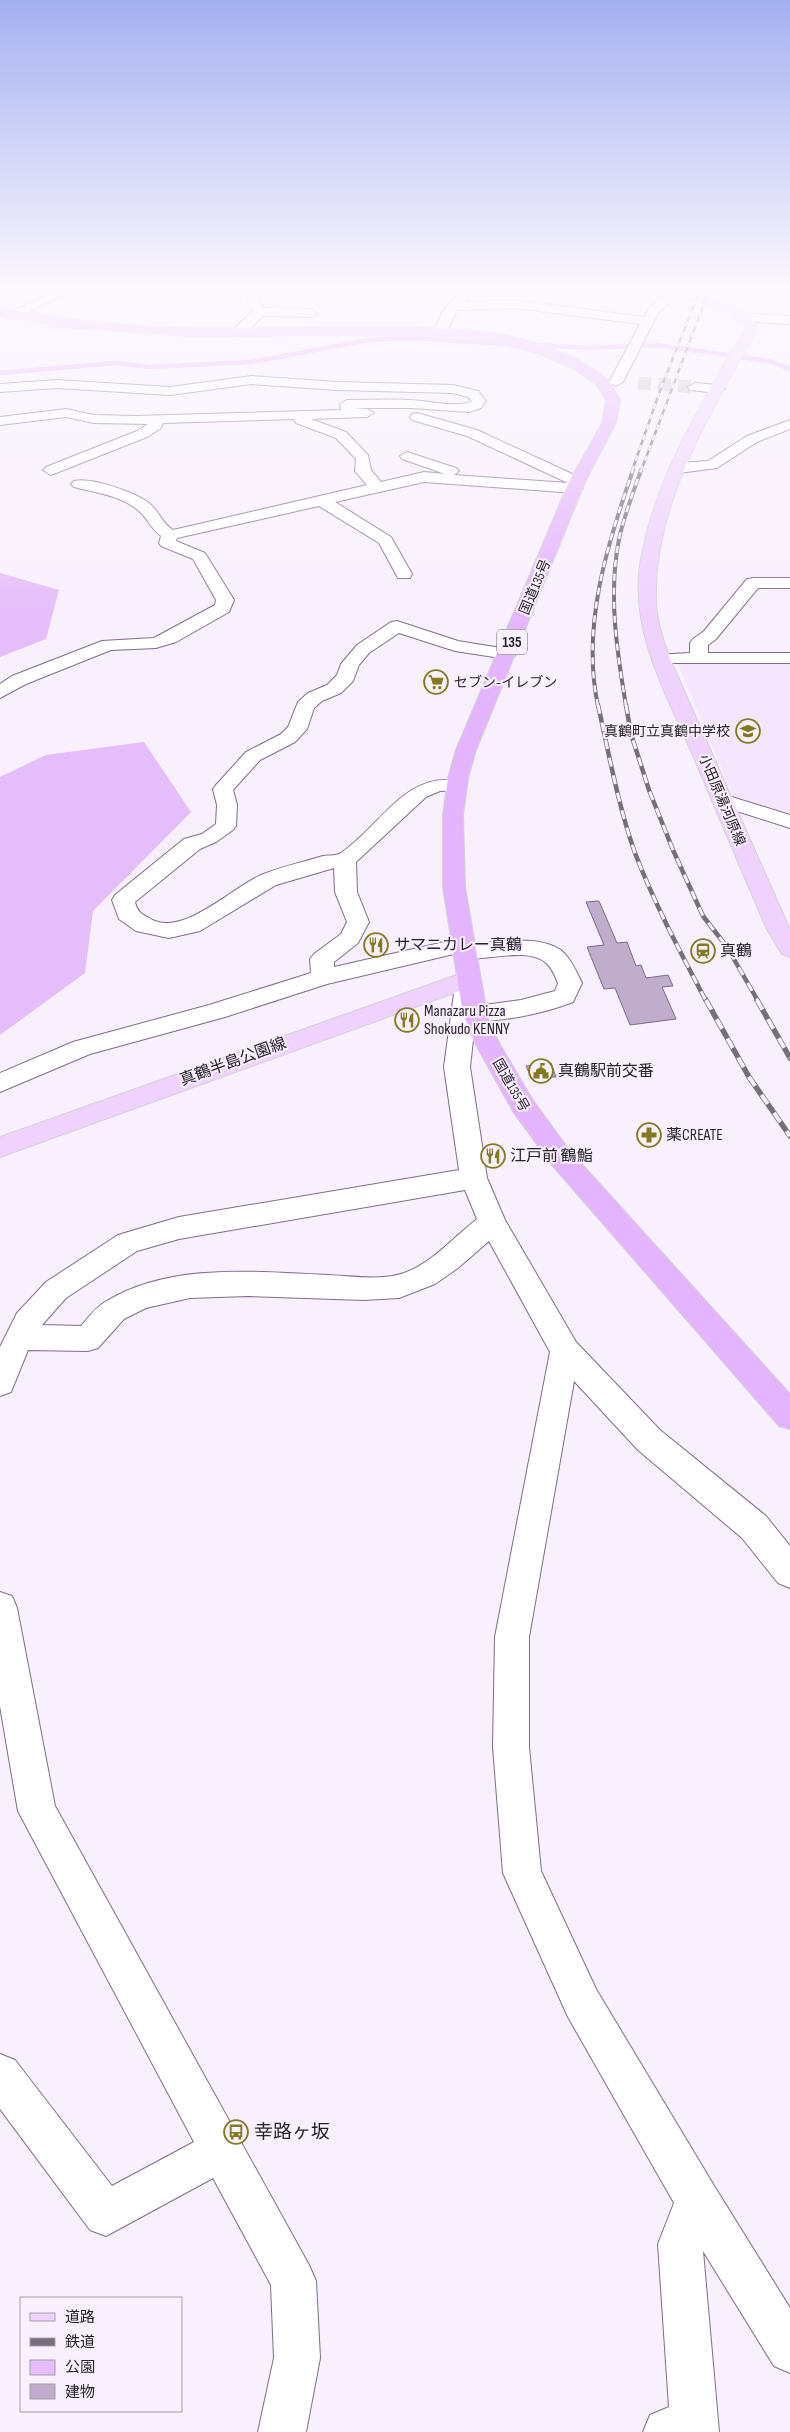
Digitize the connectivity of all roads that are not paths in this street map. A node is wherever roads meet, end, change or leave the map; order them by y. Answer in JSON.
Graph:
{"nodes":[{"id":1,"x":477,"y":398,"type":"edge"},
{"id":2,"x":611,"y":398,"type":"edge"},
{"id":3,"x":713,"y":398,"type":"edge"},
{"id":4,"x":325,"y":414,"type":"junction"},
{"id":5,"x":348,"y":414,"type":"junction"},
{"id":6,"x":157,"y":420,"type":"junction"},
{"id":7,"x":0,"y":421,"type":"edge"},
{"id":8,"x":790,"y":424,"type":"edge"},
{"id":9,"x":407,"y":456,"type":"dead end"},
{"id":10,"x":679,"y":468,"type":"junction"},
{"id":11,"x":51,"y":470,"type":"dead end"},
{"id":12,"x":462,"y":480,"type":"junction"},
{"id":13,"x":79,"y":484,"type":"dead end"},
{"id":14,"x":576,"y":485,"type":"junction"},
{"id":15,"x":378,"y":488,"type":"junction"},
{"id":16,"x":323,"y":501,"type":"junction"},
{"id":17,"x":170,"y":535,"type":"junction"},
{"id":18,"x":404,"y":574,"type":"dead end"},
{"id":19,"x":790,"y":583,"type":"edge"},
{"id":20,"x":508,"y":654,"type":"junction"},
{"id":21,"x":699,"y":658,"type":"junction"},
{"id":22,"x":790,"y":658,"type":"edge"},
{"id":23,"x":661,"y":659,"type":"junction"},
{"id":24,"x":0,"y":692,"type":"edge"},
{"id":25,"x":456,"y":786,"type":"junction"},
{"id":26,"x":722,"y":800,"type":"junction"},
{"id":27,"x":790,"y":822,"type":"edge"},
{"id":28,"x":346,"y":860,"type":"junction"},
{"id":29,"x":463,"y":948,"type":"junction"},
{"id":30,"x":790,"y":949,"type":"edge"},
{"id":31,"x":324,"y":977,"type":"junction"},
{"id":32,"x":468,"y":979,"type":"junction"},
{"id":33,"x":475,"y":1014,"type":"junction"},
{"id":34,"x":0,"y":1083,"type":"edge"},
{"id":35,"x":0,"y":1147,"type":"edge"},
{"id":36,"x":474,"y":1178,"type":"junction"},
{"id":37,"x":492,"y":1222,"type":"junction"},
{"id":38,"x":20,"y":1337,"type":"junction"},
{"id":39,"x":565,"y":1351,"type":"junction"},
{"id":40,"x":0,"y":1383,"type":"edge"},
{"id":41,"x":790,"y":1416,"type":"edge"},
{"id":42,"x":790,"y":1572,"type":"edge"},
{"id":43,"x":0,"y":1608,"type":"edge"},
{"id":44,"x":0,"y":2075,"type":"edge"},
{"id":45,"x":222,"y":2150,"type":"junction"},
{"id":46,"x":697,"y":2200,"type":"junction"},
{"id":47,"x":790,"y":2350,"type":"edge"},
{"id":48,"x":685,"y":2429,"type":"edge"},
{"id":49,"x":282,"y":2432,"type":"edge"}],
"edges":[{"from":1,"to":5,"type":"street"},
{"from":2,"to":14,"type":"highway","name":"国道135号","number":"135"},
{"from":3,"to":10,"type":"main road","name":"小田原湯河原線"},
{"from":4,"to":5,"type":"street"},
{"from":4,"to":6,"type":"street"},
{"from":4,"to":15,"type":"street"},
{"from":5,"to":14,"type":"street"},
{"from":6,"to":7,"type":"street"},
{"from":6,"to":11,"type":"street"},
{"from":8,"to":10,"type":"street"},
{"from":9,"to":12,"type":"street"},
{"from":10,"to":23,"type":"main road","name":"小田原湯河原線"},
{"from":12,"to":14,"type":"street"},
{"from":12,"to":15,"type":"street"},
{"from":13,"to":17,"type":"street"},
{"from":14,"to":20,"type":"highway","name":"国道135号","number":"135"},
{"from":15,"to":16,"type":"street"},
{"from":16,"to":17,"type":"street"},
{"from":16,"to":18,"type":"street"},
{"from":17,"to":24,"type":"street"},
{"from":19,"to":21,"type":"street"},
{"from":20,"to":25,"type":"highway","name":"国道135号","number":"135"},
{"from":20,"to":28,"type":"street"},
{"from":21,"to":22,"type":"street"},
{"from":21,"to":23,"type":"street"},
{"from":23,"to":26,"type":"main road","name":"小田原湯河原線"},
{"from":25,"to":28,"type":"street"},
{"from":25,"to":29,"type":"highway","name":"国道135号","number":"135"},
{"from":26,"to":27,"type":"street"},
{"from":26,"to":30,"type":"main road","name":"小田原湯河原線"},
{"from":28,"to":31,"type":"street"},
{"from":29,"to":31,"type":"street"},
{"from":29,"to":32,"type":"highway","name":"国道135号","number":"135"},
{"from":29,"to":33,"type":"street"},
{"from":31,"to":34,"type":"street"},
{"from":32,"to":33,"type":"highway","name":"国道135号","number":"135"},
{"from":32,"to":35,"type":"main road","name":"真鶴半島公園線"},
{"from":32,"to":36,"type":"street"},
{"from":33,"to":41,"type":"highway","name":"国道135号","number":"135"},
{"from":36,"to":37,"type":"street"},
{"from":36,"to":38,"type":"street"},
{"from":37,"to":38,"type":"street"},
{"from":37,"to":39,"type":"street"},
{"from":38,"to":40,"type":"street"},
{"from":39,"to":42,"type":"street"},
{"from":39,"to":46,"type":"street"},
{"from":43,"to":45,"type":"street"},
{"from":44,"to":45,"type":"street"},
{"from":45,"to":49,"type":"street"},
{"from":46,"to":47,"type":"street"},
{"from":46,"to":48,"type":"street"}]}
